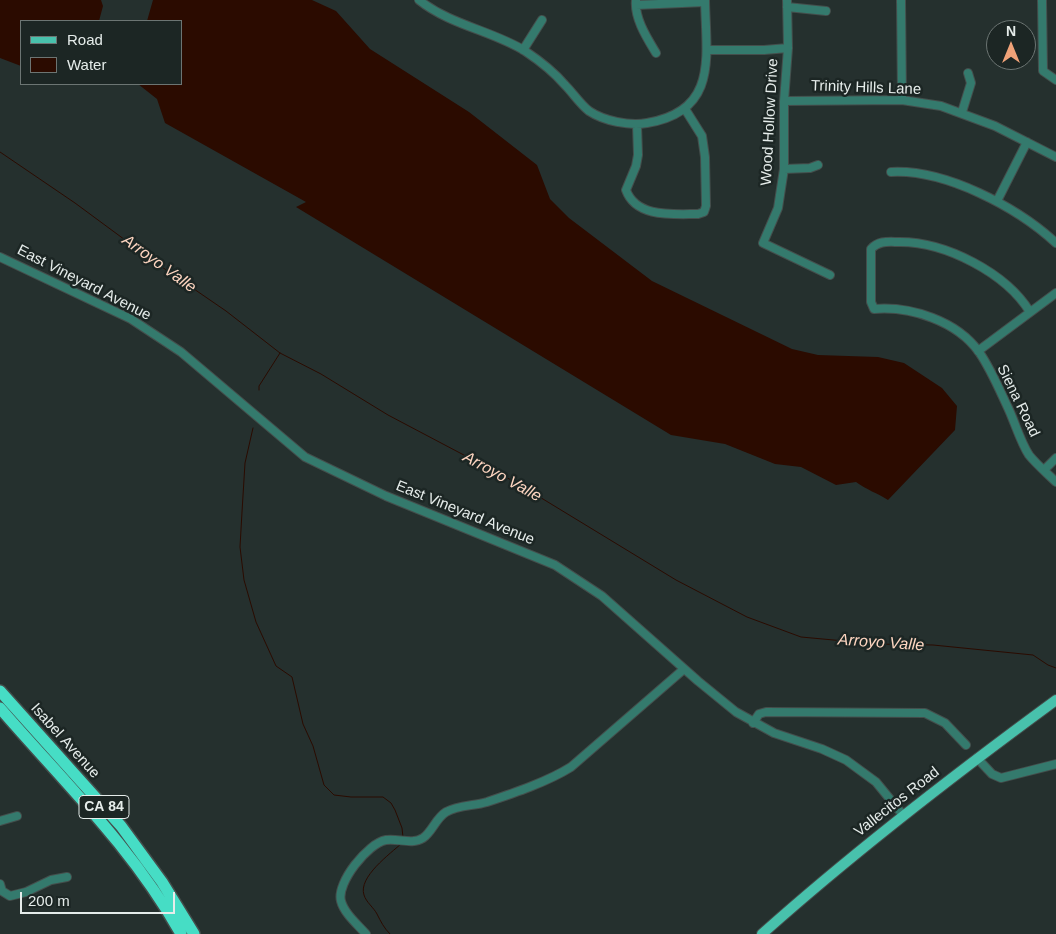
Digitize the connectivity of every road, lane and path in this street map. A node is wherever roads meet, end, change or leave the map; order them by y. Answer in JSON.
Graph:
{"nodes":[{"id":1,"x":419,"y":0,"type":"edge"},
{"id":2,"x":901,"y":0,"type":"edge"},
{"id":3,"x":1042,"y":0,"type":"edge"},
{"id":4,"x":705,"y":1,"type":"edge"},
{"id":5,"x":636,"y":2,"type":"edge"},
{"id":6,"x":787,"y":4,"type":"edge"},
{"id":7,"x":826,"y":11,"type":"dead end"},
{"id":8,"x":542,"y":20,"type":"dead end"},
{"id":9,"x":788,"y":48,"type":"junction"},
{"id":10,"x":523,"y":50,"type":"junction"},
{"id":11,"x":707,"y":50,"type":"junction"},
{"id":12,"x":656,"y":54,"type":"dead end"},
{"id":13,"x":968,"y":72,"type":"dead end"},
{"id":14,"x":1056,"y":80,"type":"edge"},
{"id":15,"x":902,"y":100,"type":"junction"},
{"id":16,"x":784,"y":101,"type":"junction"},
{"id":17,"x":685,"y":109,"type":"junction"},
{"id":18,"x":962,"y":112,"type":"junction"},
{"id":19,"x":637,"y":124,"type":"junction"},
{"id":20,"x":1027,"y":142,"type":"junction"},
{"id":21,"x":1056,"y":158,"type":"edge"},
{"id":22,"x":818,"y":166,"type":"dead end"},
{"id":23,"x":784,"y":169,"type":"junction"},
{"id":24,"x":891,"y":172,"type":"dead end"},
{"id":25,"x":997,"y":201,"type":"junction"},
{"id":26,"x":1056,"y":243,"type":"edge"},
{"id":27,"x":0,"y":257,"type":"edge"},
{"id":28,"x":830,"y":275,"type":"dead end"},
{"id":29,"x":1056,"y":293,"type":"edge"},
{"id":30,"x":1030,"y":312,"type":"junction"},
{"id":31,"x":978,"y":351,"type":"junction"},
{"id":32,"x":1056,"y":458,"type":"edge"},
{"id":33,"x":1044,"y":470,"type":"junction"},
{"id":34,"x":1056,"y":482,"type":"edge"},
{"id":35,"x":684,"y":669,"type":"junction"},
{"id":36,"x":0,"y":691,"type":"edge"},
{"id":37,"x":1056,"y":700,"type":"edge"},
{"id":38,"x":0,"y":708,"type":"edge"},
{"id":39,"x":753,"y":723,"type":"junction"},
{"id":40,"x":966,"y":745,"type":"dead end"},
{"id":41,"x":977,"y":758,"type":"junction"},
{"id":42,"x":1056,"y":764,"type":"edge"},
{"id":43,"x":903,"y":815,"type":"junction"},
{"id":44,"x":17,"y":816,"type":"dead end"},
{"id":45,"x":0,"y":821,"type":"edge"},
{"id":46,"x":67,"y":877,"type":"dead end"},
{"id":47,"x":0,"y":884,"type":"edge"},
{"id":48,"x":181,"y":934,"type":"edge"},
{"id":49,"x":194,"y":934,"type":"edge"},
{"id":50,"x":366,"y":934,"type":"edge"},
{"id":51,"x":762,"y":934,"type":"edge"}],
"edges":[{"from":1,"to":10,"type":"street"},
{"from":2,"to":15,"type":"street"},
{"from":3,"to":14,"type":"street"},
{"from":4,"to":5,"type":"street"},
{"from":4,"to":11,"type":"street"},
{"from":5,"to":12,"type":"street"},
{"from":6,"to":7,"type":"street"},
{"from":6,"to":9,"type":"street","name":"Wood Hollow Drive"},
{"from":8,"to":10,"type":"street"},
{"from":9,"to":11,"type":"street"},
{"from":9,"to":16,"type":"street","name":"Wood Hollow Drive"},
{"from":10,"to":19,"type":"street"},
{"from":11,"to":17,"type":"street"},
{"from":13,"to":18,"type":"street"},
{"from":15,"to":16,"type":"street","name":"Trinity Hills Lane"},
{"from":15,"to":18,"type":"street","name":"Trinity Hills Lane"},
{"from":16,"to":23,"type":"street","name":"Wood Hollow Drive"},
{"from":17,"to":19,"type":"street"},
{"from":17,"to":19,"type":"street"},
{"from":18,"to":20,"type":"street","name":"Trinity Hills Lane"},
{"from":20,"to":21,"type":"street","name":"Trinity Hills Lane"},
{"from":20,"to":25,"type":"street"},
{"from":22,"to":23,"type":"street"},
{"from":23,"to":28,"type":"street","name":"Wood Hollow Drive"},
{"from":24,"to":25,"type":"street"},
{"from":25,"to":26,"type":"street"},
{"from":27,"to":35,"type":"street","name":"East Vineyard Avenue"},
{"from":29,"to":30,"type":"street"},
{"from":30,"to":31,"type":"street"},
{"from":30,"to":31,"type":"street","name":"Siena Road"},
{"from":31,"to":33,"type":"street","name":"Siena Road"},
{"from":32,"to":33,"type":"street"},
{"from":33,"to":34,"type":"street","name":"Siena Road"},
{"from":35,"to":39,"type":"street","name":"East Vineyard Avenue"},
{"from":35,"to":50,"type":"street"},
{"from":36,"to":49,"type":"highway","name":"Isabel Avenue","number":"CA 84"},
{"from":37,"to":41,"type":"main road","name":"Vallecitos Road"},
{"from":38,"to":48,"type":"highway","name":"Isabel Avenue","number":"CA 84"},
{"from":39,"to":40,"type":"street"},
{"from":39,"to":43,"type":"street","name":"East Vineyard Avenue"},
{"from":41,"to":42,"type":"street"},
{"from":41,"to":43,"type":"main road","name":"Vallecitos Road"},
{"from":43,"to":51,"type":"main road","name":"Vallecitos Road"},
{"from":44,"to":45,"type":"street"},
{"from":46,"to":47,"type":"street"}]}
